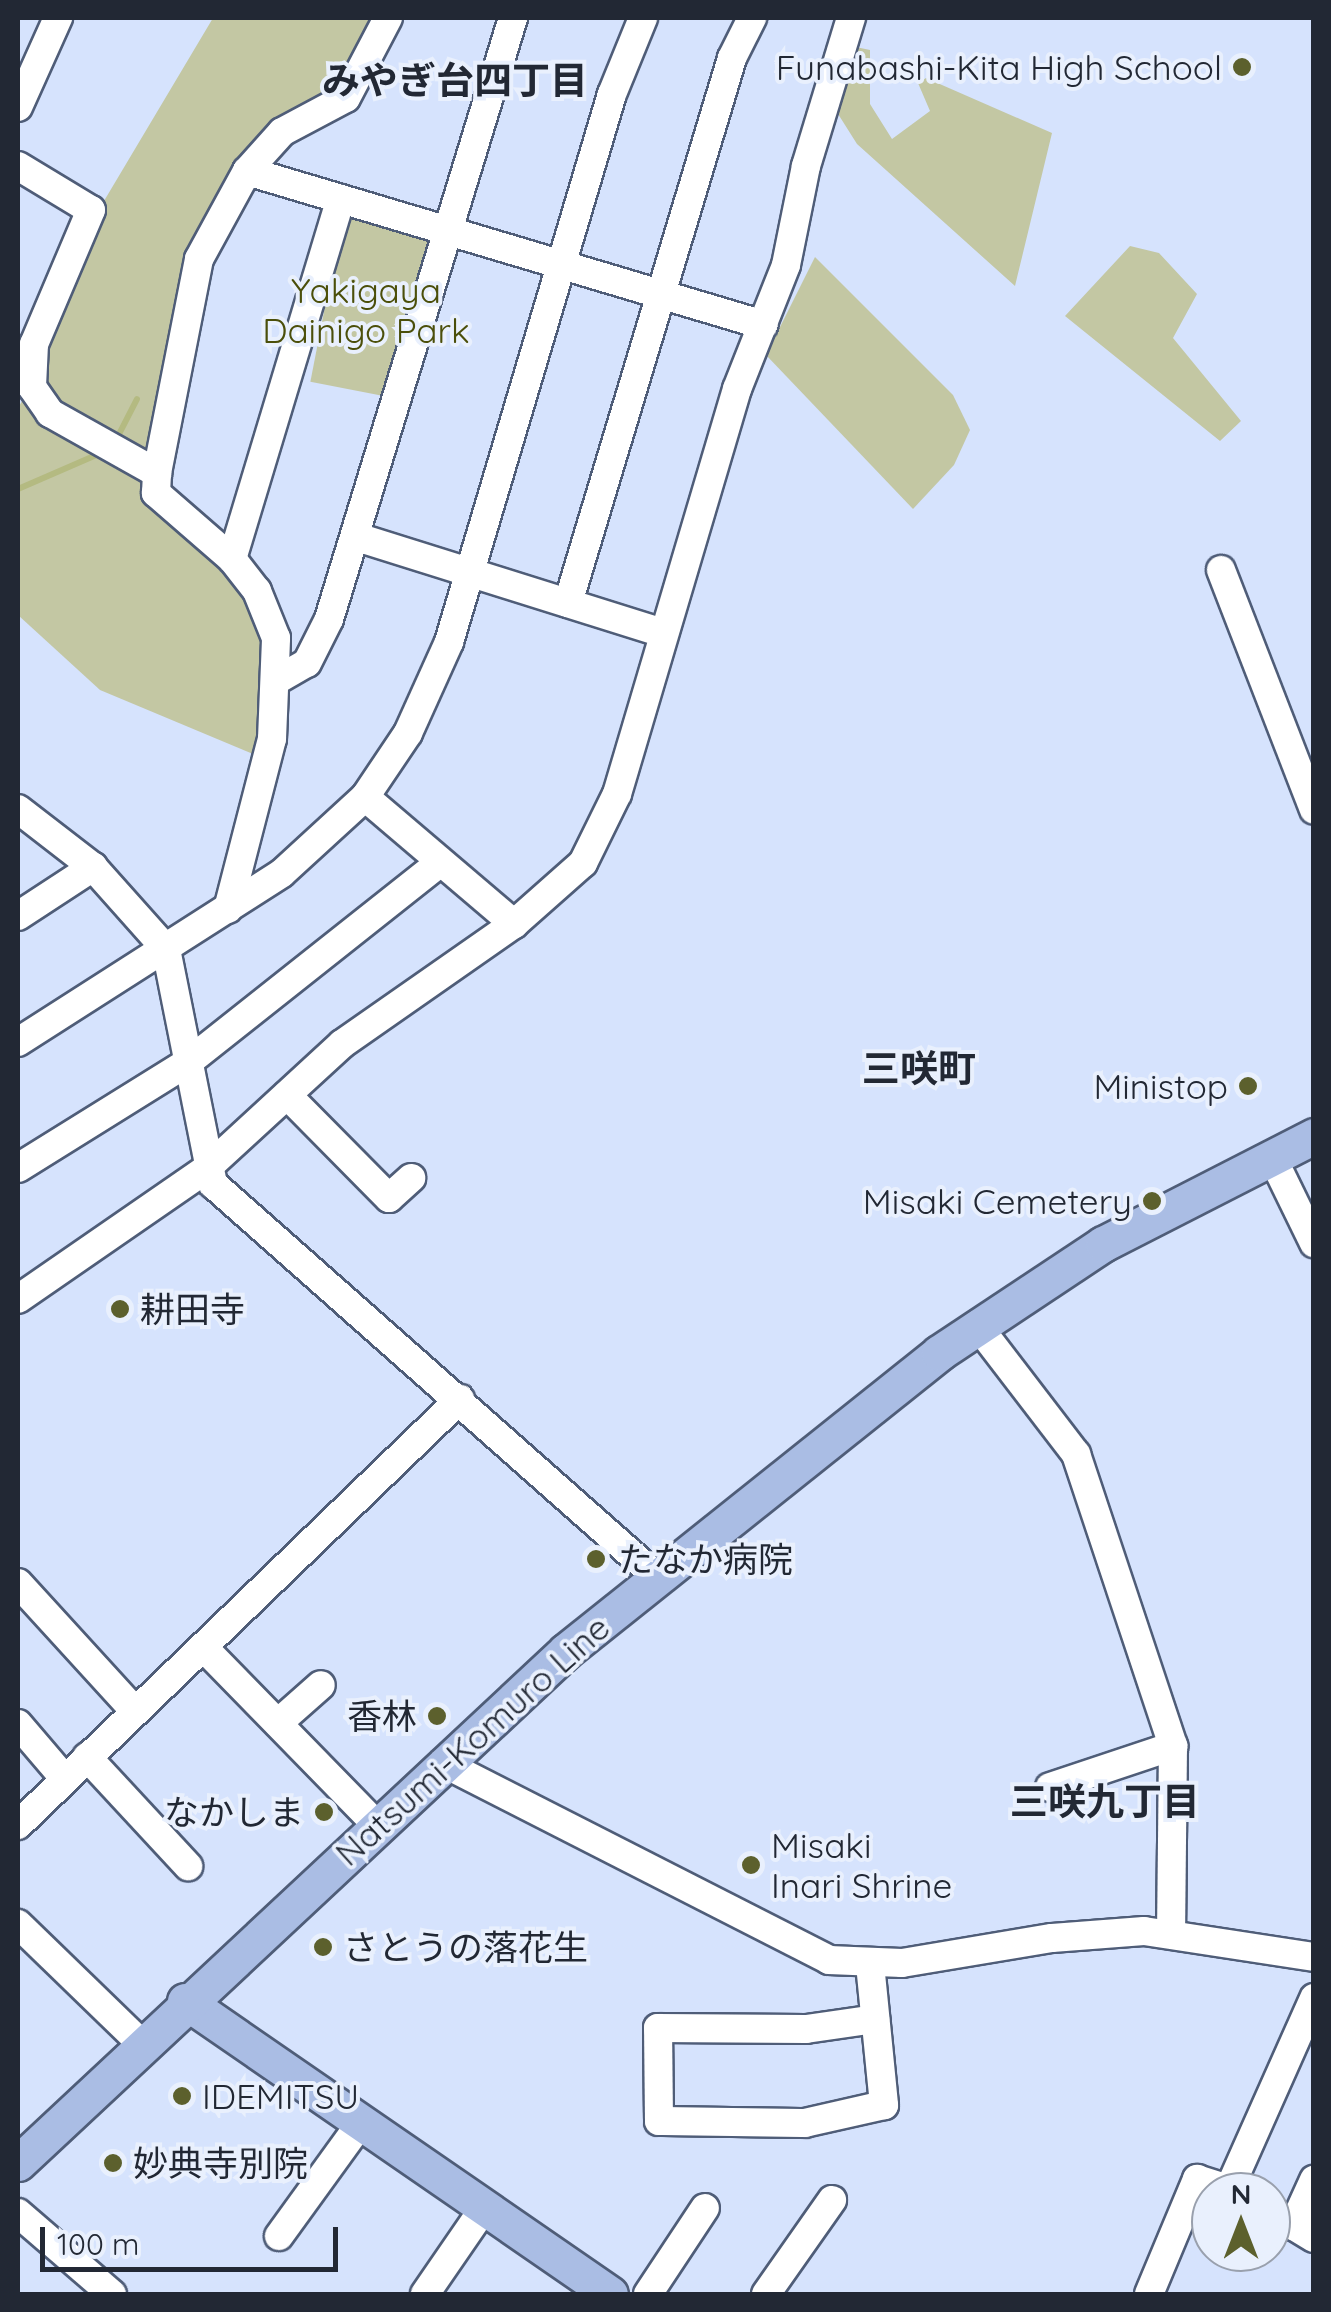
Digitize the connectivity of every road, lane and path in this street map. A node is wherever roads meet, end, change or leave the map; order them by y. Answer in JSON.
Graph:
{"nodes":[{"id":1,"x":58,"y":18,"type":"edge"},
{"id":2,"x":388,"y":18,"type":"edge"},
{"id":3,"x":513,"y":18,"type":"edge"},
{"id":4,"x":644,"y":18,"type":"edge"},
{"id":5,"x":752,"y":18,"type":"edge"},
{"id":6,"x":850,"y":18,"type":"edge"},
{"id":7,"x":18,"y":107,"type":"edge"},
{"id":8,"x":18,"y":166,"type":"edge"},
{"id":9,"x":247,"y":171,"type":"junction"},
{"id":10,"x":341,"y":199,"type":"junction"},
{"id":11,"x":448,"y":229,"type":"junction"},
{"id":12,"x":562,"y":264,"type":"junction"},
{"id":13,"x":659,"y":295,"type":"junction"},
{"id":14,"x":764,"y":325,"type":"junction"},
{"id":15,"x":156,"y":474,"type":"junction"},
{"id":16,"x":357,"y":537,"type":"junction"},
{"id":17,"x":232,"y":559,"type":"junction"},
{"id":18,"x":1221,"y":570,"type":"dead end"},
{"id":19,"x":469,"y":572,"type":"junction"},
{"id":20,"x":568,"y":603,"type":"junction"},
{"id":21,"x":660,"y":632,"type":"junction"},
{"id":22,"x":277,"y":680,"type":"junction"},
{"id":23,"x":365,"y":797,"type":"junction"},
{"id":24,"x":18,"y":809,"type":"edge"},
{"id":25,"x":1314,"y":810,"type":"edge"},
{"id":26,"x":439,"y":862,"type":"junction"},
{"id":27,"x":93,"y":866,"type":"junction"},
{"id":28,"x":228,"y":909,"type":"junction"},
{"id":29,"x":18,"y":916,"type":"edge"},
{"id":30,"x":514,"y":924,"type":"junction"},
{"id":31,"x":166,"y":949,"type":"junction"},
{"id":32,"x":18,"y":1042,"type":"edge"},
{"id":33,"x":186,"y":1063,"type":"junction"},
{"id":34,"x":287,"y":1095,"type":"junction"},
{"id":35,"x":1314,"y":1136,"type":"edge"},
{"id":36,"x":1272,"y":1157,"type":"junction"},
{"id":37,"x":18,"y":1168,"type":"edge"},
{"id":38,"x":205,"y":1170,"type":"junction"},
{"id":39,"x":411,"y":1178,"type":"dead end"},
{"id":40,"x":1314,"y":1242,"type":"edge"},
{"id":41,"x":18,"y":1300,"type":"edge"},
{"id":42,"x":977,"y":1325,"type":"junction"},
{"id":43,"x":460,"y":1399,"type":"junction"},
{"id":44,"x":657,"y":1577,"type":"junction"},
{"id":45,"x":18,"y":1583,"type":"edge"},
{"id":46,"x":204,"y":1649,"type":"junction"},
{"id":47,"x":321,"y":1685,"type":"dead end"},
{"id":48,"x":135,"y":1711,"type":"junction"},
{"id":49,"x":278,"y":1723,"type":"junction"},
{"id":50,"x":18,"y":1724,"type":"edge"},
{"id":51,"x":1173,"y":1746,"type":"junction"},
{"id":52,"x":87,"y":1758,"type":"junction"},
{"id":53,"x":443,"y":1763,"type":"junction"},
{"id":54,"x":65,"y":1779,"type":"junction"},
{"id":55,"x":1050,"y":1788,"type":"dead end"},
{"id":56,"x":18,"y":1825,"type":"edge"},
{"id":57,"x":376,"y":1825,"type":"junction"},
{"id":58,"x":188,"y":1866,"type":"dead end"},
{"id":59,"x":18,"y":1924,"type":"edge"},
{"id":60,"x":1171,"y":1932,"type":"junction"},
{"id":61,"x":1314,"y":1957,"type":"edge"},
{"id":62,"x":870,"y":1964,"type":"junction"},
{"id":63,"x":1314,"y":1998,"type":"edge"},
{"id":64,"x":185,"y":2002,"type":"junction"},
{"id":65,"x":876,"y":2019,"type":"junction"},
{"id":66,"x":141,"y":2044,"type":"junction"},
{"id":67,"x":360,"y":2124,"type":"junction"},
{"id":68,"x":18,"y":2163,"type":"edge"},
{"id":69,"x":1242,"y":2172,"type":"edge"},
{"id":70,"x":1314,"y":2180,"type":"edge"},
{"id":71,"x":1191,"y":2193,"type":"edge"},
{"id":72,"x":832,"y":2200,"type":"dead end"},
{"id":73,"x":484,"y":2208,"type":"junction"},
{"id":74,"x":705,"y":2208,"type":"dead end"},
{"id":75,"x":18,"y":2212,"type":"edge"},
{"id":76,"x":1293,"y":2226,"type":"edge"},
{"id":77,"x":279,"y":2236,"type":"dead end"},
{"id":78,"x":112,"y":2294,"type":"edge"},
{"id":79,"x":425,"y":2294,"type":"edge"},
{"id":80,"x":610,"y":2294,"type":"edge"},
{"id":81,"x":648,"y":2294,"type":"edge"},
{"id":82,"x":766,"y":2294,"type":"edge"},
{"id":83,"x":1149,"y":2294,"type":"edge"}],
"edges":[{"from":1,"to":7,"type":"street"},
{"from":2,"to":9,"type":"street"},
{"from":3,"to":11,"type":"street"},
{"from":4,"to":12,"type":"street"},
{"from":5,"to":13,"type":"street"},
{"from":6,"to":14,"type":"street"},
{"from":8,"to":15,"type":"street"},
{"from":9,"to":10,"type":"street"},
{"from":9,"to":15,"type":"street"},
{"from":10,"to":11,"type":"street"},
{"from":10,"to":17,"type":"street"},
{"from":11,"to":12,"type":"street"},
{"from":11,"to":16,"type":"street"},
{"from":12,"to":13,"type":"street"},
{"from":12,"to":19,"type":"street"},
{"from":13,"to":14,"type":"street"},
{"from":13,"to":20,"type":"street"},
{"from":14,"to":21,"type":"street"},
{"from":15,"to":17,"type":"street"},
{"from":16,"to":19,"type":"street"},
{"from":16,"to":22,"type":"street"},
{"from":17,"to":22,"type":"street"},
{"from":18,"to":25,"type":"street"},
{"from":19,"to":20,"type":"street"},
{"from":19,"to":23,"type":"street"},
{"from":20,"to":21,"type":"street"},
{"from":21,"to":30,"type":"street"},
{"from":22,"to":28,"type":"street"},
{"from":23,"to":26,"type":"street"},
{"from":23,"to":28,"type":"street"},
{"from":24,"to":27,"type":"street"},
{"from":26,"to":30,"type":"street"},
{"from":26,"to":33,"type":"street"},
{"from":27,"to":29,"type":"street"},
{"from":27,"to":31,"type":"street"},
{"from":28,"to":31,"type":"street"},
{"from":30,"to":34,"type":"street"},
{"from":31,"to":32,"type":"street"},
{"from":31,"to":33,"type":"street"},
{"from":33,"to":37,"type":"street"},
{"from":33,"to":38,"type":"street"},
{"from":34,"to":38,"type":"street"},
{"from":34,"to":39,"type":"street"},
{"from":35,"to":36,"type":"main road","name":"Natsumi-Komuro Line"},
{"from":36,"to":40,"type":"street"},
{"from":36,"to":42,"type":"main road","name":"Natsumi-Komuro Line"},
{"from":38,"to":41,"type":"street"},
{"from":38,"to":43,"type":"street"},
{"from":42,"to":44,"type":"main road","name":"Natsumi-Komuro Line"},
{"from":42,"to":51,"type":"street"},
{"from":43,"to":44,"type":"street"},
{"from":43,"to":46,"type":"street"},
{"from":44,"to":53,"type":"main road","name":"Natsumi-Komuro Line"},
{"from":45,"to":48,"type":"street"},
{"from":46,"to":48,"type":"street"},
{"from":46,"to":49,"type":"street"},
{"from":47,"to":49,"type":"street"},
{"from":48,"to":52,"type":"street"},
{"from":49,"to":57,"type":"street"},
{"from":50,"to":54,"type":"street"},
{"from":51,"to":55,"type":"street"},
{"from":51,"to":60,"type":"street"},
{"from":52,"to":54,"type":"street"},
{"from":52,"to":58,"type":"street"},
{"from":53,"to":57,"type":"main road","name":"Natsumi-Komuro Line"},
{"from":53,"to":62,"type":"street"},
{"from":54,"to":56,"type":"street"},
{"from":57,"to":64,"type":"main road","name":"Natsumi-Komuro Line"},
{"from":59,"to":66,"type":"street"},
{"from":60,"to":61,"type":"street"},
{"from":60,"to":62,"type":"street"},
{"from":62,"to":65,"type":"street"},
{"from":63,"to":69,"type":"street"},
{"from":64,"to":66,"type":"main road","name":"Natsumi-Komuro Line"},
{"from":64,"to":67,"type":"main road"},
{"from":65,"to":65,"type":"street"},
{"from":66,"to":68,"type":"main road","name":"Natsumi-Komuro Line"},
{"from":67,"to":73,"type":"main road"},
{"from":67,"to":77,"type":"street"},
{"from":70,"to":76,"type":"street"},
{"from":71,"to":83,"type":"street"},
{"from":72,"to":82,"type":"street"},
{"from":73,"to":79,"type":"street"},
{"from":73,"to":80,"type":"main road"},
{"from":74,"to":81,"type":"street"},
{"from":75,"to":78,"type":"street"}]}
